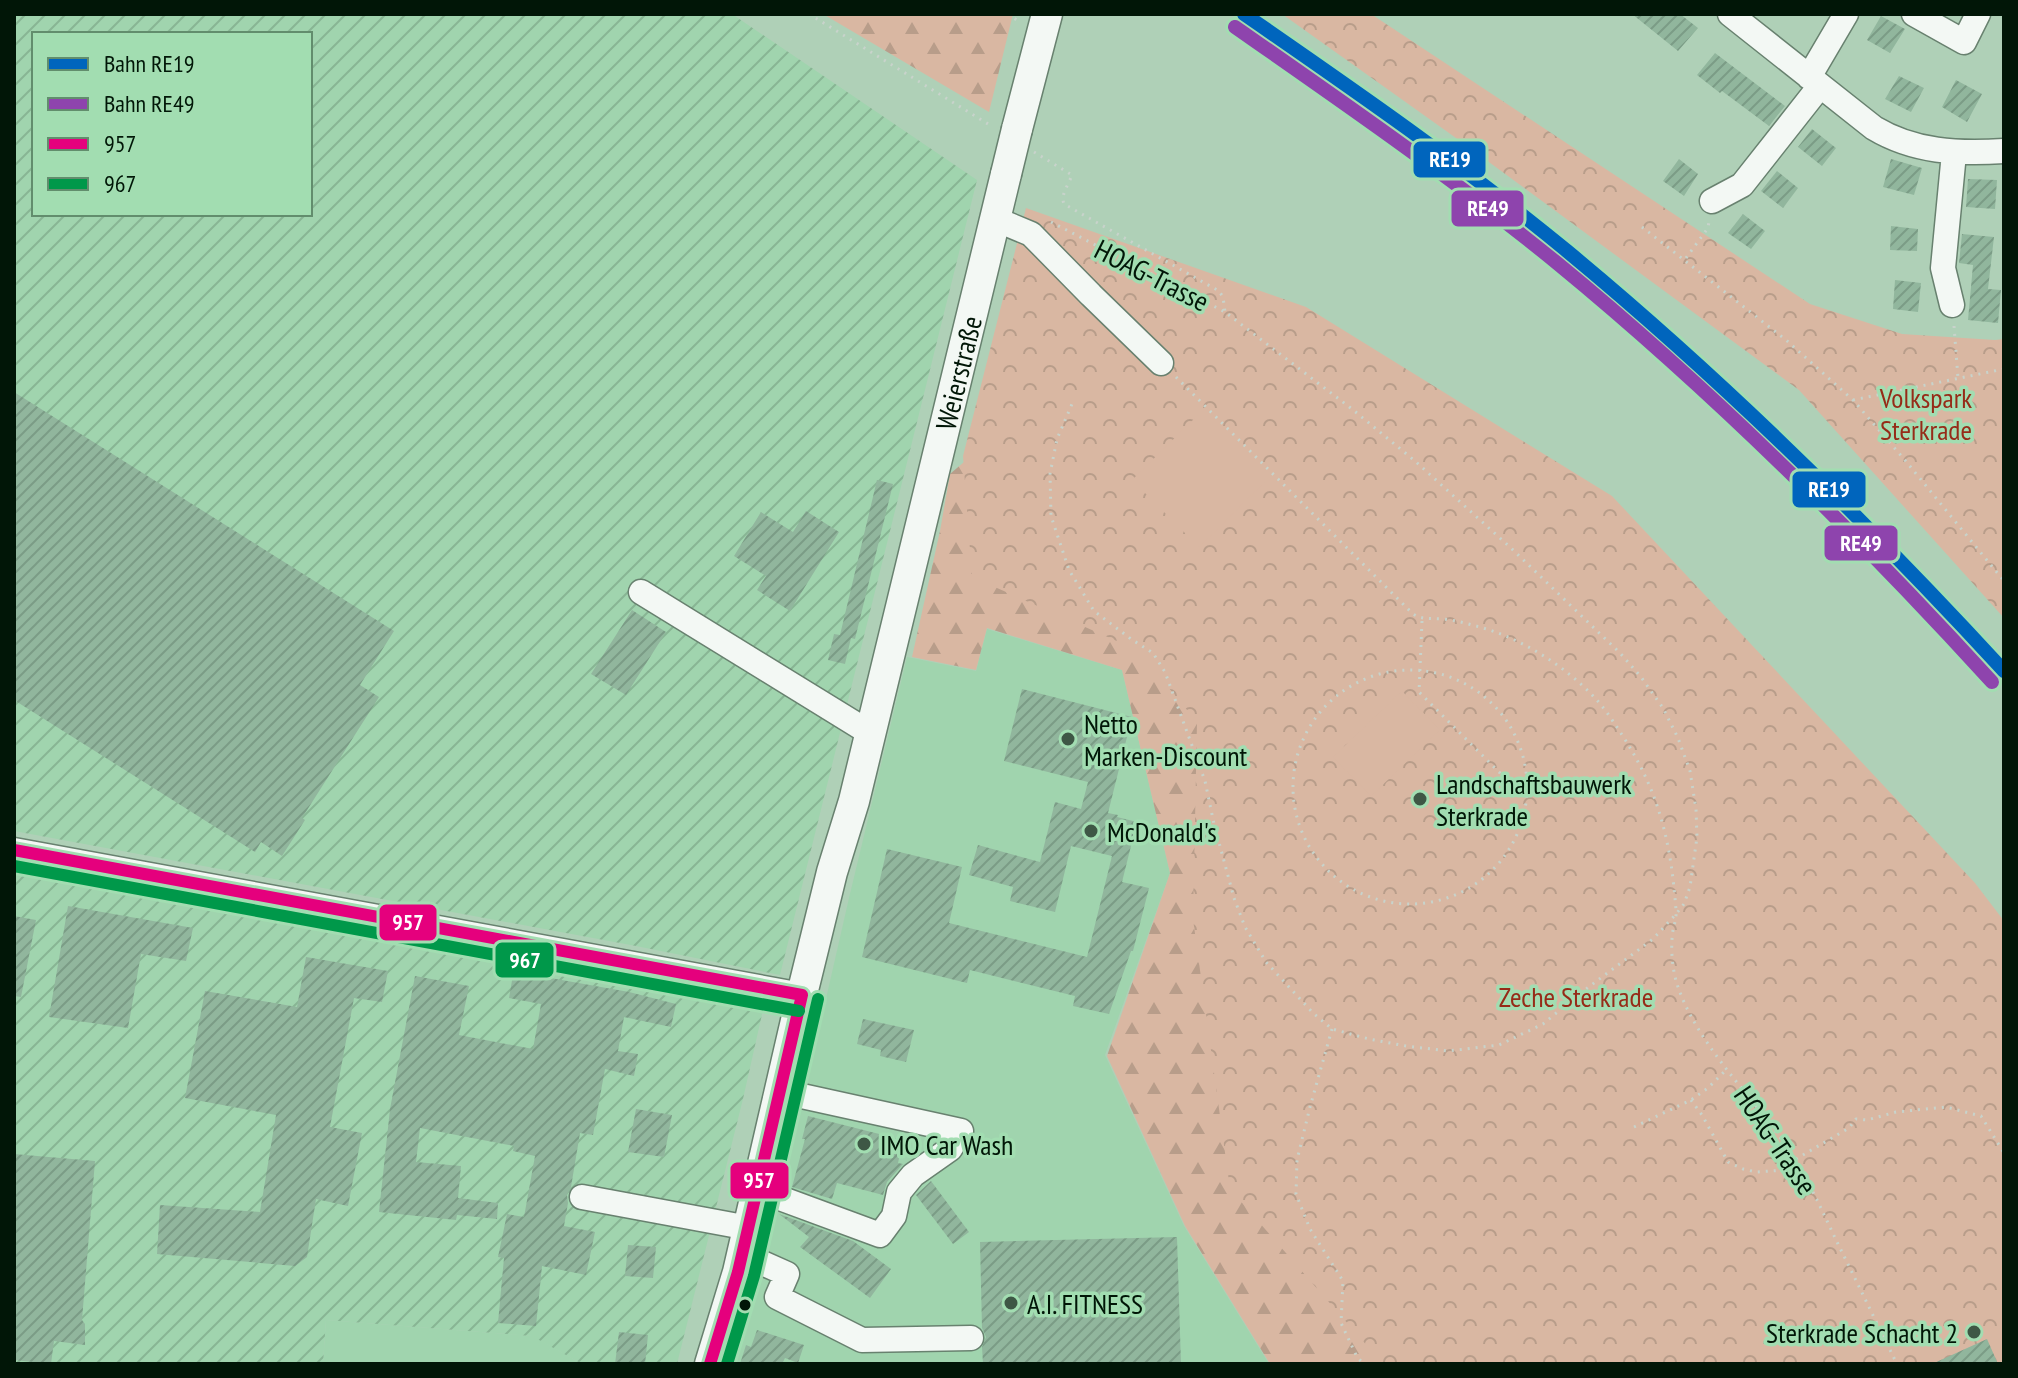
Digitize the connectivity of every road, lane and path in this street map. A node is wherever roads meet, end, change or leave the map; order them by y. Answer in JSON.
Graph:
{"nodes":[{"id":1,"x":809,"y":14,"type":"edge"},
{"id":2,"x":1047,"y":14,"type":"edge"},
{"id":3,"x":1730,"y":14,"type":"edge"},
{"id":4,"x":1846,"y":14,"type":"edge"},
{"id":5,"x":1914,"y":14,"type":"edge"},
{"id":6,"x":1978,"y":14,"type":"edge"},
{"id":7,"x":1814,"y":81,"type":"junction"},
{"id":8,"x":1014,"y":136,"type":"junction"},
{"id":9,"x":2004,"y":151,"type":"edge"},
{"id":10,"x":1954,"y":153,"type":"junction"},
{"id":11,"x":1712,"y":201,"type":"joint"},
{"id":12,"x":1042,"y":218,"type":"dead end"},
{"id":13,"x":995,"y":219,"type":"junction"},
{"id":14,"x":1642,"y":227,"type":"dead end"},
{"id":15,"x":1685,"y":259,"type":"junction"},
{"id":16,"x":1952,"y":305,"type":"joint"},
{"id":17,"x":1225,"y":312,"type":"junction"},
{"id":18,"x":1161,"y":363,"type":"joint"},
{"id":19,"x":2004,"y":369,"type":"edge"},
{"id":20,"x":1958,"y":378,"type":"junction"},
{"id":21,"x":1853,"y":400,"type":"junction"},
{"id":22,"x":1072,"y":404,"type":"dead end"},
{"id":23,"x":2004,"y":581,"type":"edge"},
{"id":24,"x":641,"y":592,"type":"dead end"},
{"id":25,"x":1422,"y":619,"type":"junction"},
{"id":26,"x":1420,"y":671,"type":"junction"},
{"id":27,"x":870,"y":733,"type":"junction"},
{"id":28,"x":1502,"y":775,"type":"dead end"},
{"id":29,"x":14,"y":850,"type":"edge"},
{"id":30,"x":1676,"y":914,"type":"junction"},
{"id":31,"x":802,"y":995,"type":"junction"},
{"id":32,"x":1332,"y":1029,"type":"junction"},
{"id":33,"x":1727,"y":1069,"type":"junction"},
{"id":34,"x":779,"y":1091,"type":"junction"},
{"id":35,"x":1691,"y":1100,"type":"junction"},
{"id":36,"x":1634,"y":1127,"type":"dead end"},
{"id":37,"x":2004,"y":1153,"type":"edge"},
{"id":38,"x":1795,"y":1159,"type":"junction"},
{"id":39,"x":1801,"y":1169,"type":"junction"},
{"id":40,"x":758,"y":1190,"type":"junction"},
{"id":41,"x":582,"y":1197,"type":"dead end"},
{"id":42,"x":745,"y":1241,"type":"junction"},
{"id":43,"x":971,"y":1338,"type":"dead end"},
{"id":44,"x":710,"y":1364,"type":"edge"},
{"id":45,"x":1364,"y":1364,"type":"edge"},
{"id":46,"x":1897,"y":1364,"type":"edge"}],
"edges":[{"from":1,"to":8,"type":"path"},
{"from":2,"to":8,"type":"main road","name":"Weierstraße"},
{"from":3,"to":7,"type":"street"},
{"from":4,"to":7,"type":"street"},
{"from":5,"to":6,"type":"street"},
{"from":7,"to":10,"type":"street"},
{"from":7,"to":11,"type":"street"},
{"from":8,"to":13,"type":"main road","name":"Weierstraße","bridge":true},
{"from":8,"to":17,"type":"path","name":"HOAG-Trasse"},
{"from":9,"to":10,"type":"street"},
{"from":10,"to":16,"type":"street"},
{"from":11,"to":15,"type":"path"},
{"from":12,"to":17,"type":"path","name":"HOAG-Trasse"},
{"from":13,"to":18,"type":"street"},
{"from":13,"to":27,"type":"main road","name":"Weierstraße"},
{"from":14,"to":15,"type":"path"},
{"from":15,"to":21,"type":"path"},
{"from":16,"to":20,"type":"path"},
{"from":17,"to":30,"type":"path"},
{"from":18,"to":25,"type":"path"},
{"from":19,"to":20,"type":"path"},
{"from":20,"to":21,"type":"path"},
{"from":21,"to":23,"type":"path"},
{"from":22,"to":32,"type":"path"},
{"from":24,"to":27,"type":"street"},
{"from":25,"to":26,"type":"path"},
{"from":25,"to":30,"type":"path"},
{"from":26,"to":26,"type":"path"},
{"from":26,"to":28,"type":"path"},
{"from":27,"to":31,"type":"main road","name":"Weierstraße"},
{"from":29,"to":31,"type":"street"},
{"from":30,"to":32,"type":"path"},
{"from":30,"to":33,"type":"path","name":"HOAG-Trasse"},
{"from":31,"to":34,"type":"main road","name":"Weierstraße"},
{"from":32,"to":45,"type":"path"},
{"from":33,"to":35,"type":"path"},
{"from":33,"to":38,"type":"path","name":"HOAG-Trasse"},
{"from":34,"to":40,"type":"main road","name":"Weierstraße"},
{"from":34,"to":40,"type":"street"},
{"from":35,"to":36,"type":"path"},
{"from":35,"to":39,"type":"path"},
{"from":37,"to":38,"type":"path"},
{"from":38,"to":39,"type":"path","name":"HOAG-Trasse"},
{"from":39,"to":46,"type":"path","name":"HOAG-Trasse"},
{"from":40,"to":42,"type":"main road","name":"Weierstraße"},
{"from":41,"to":42,"type":"street"},
{"from":42,"to":43,"type":"street"},
{"from":42,"to":44,"type":"main road","name":"Weierstraße"}]}
